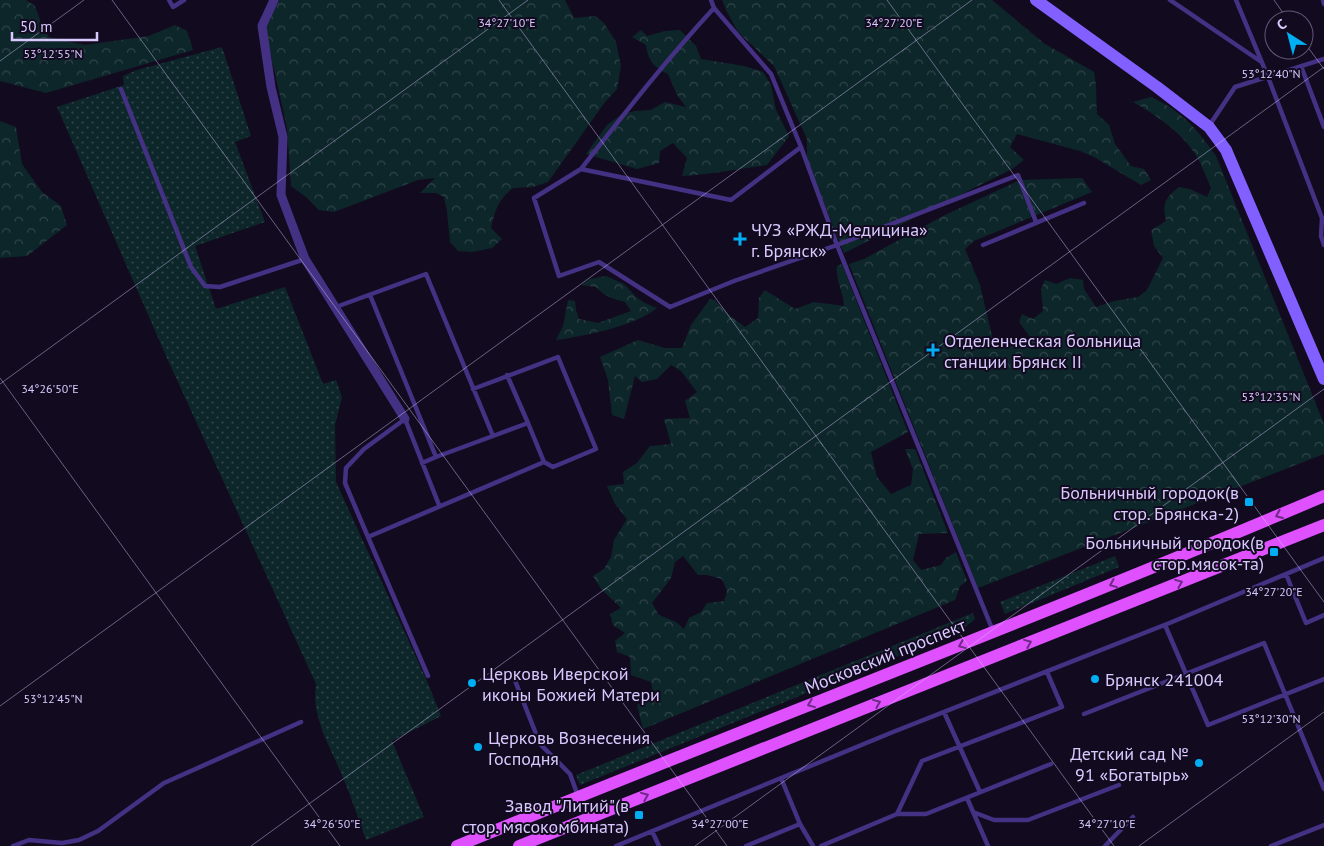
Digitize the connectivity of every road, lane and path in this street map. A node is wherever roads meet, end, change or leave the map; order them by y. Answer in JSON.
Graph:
{"nodes":[{"id":1,"x":169,"y":0,"type":"edge"},
{"id":2,"x":184,"y":0,"type":"edge"},
{"id":3,"x":274,"y":0,"type":"edge"},
{"id":4,"x":711,"y":0,"type":"edge"},
{"id":5,"x":1036,"y":0,"type":"edge"},
{"id":6,"x":1170,"y":0,"type":"edge"},
{"id":7,"x":1236,"y":0,"type":"edge"},
{"id":8,"x":1323,"y":0,"type":"edge"},
{"id":9,"x":1049,"y":4,"type":"edge"},
{"id":10,"x":1324,"y":4,"type":"edge"},
{"id":11,"x":714,"y":8,"type":"junction"},
{"id":12,"x":1324,"y":59,"type":"edge"},
{"id":13,"x":1261,"y":62,"type":"junction"},
{"id":14,"x":1302,"y":66,"type":"junction"},
{"id":15,"x":1268,"y":76,"type":"junction"},
{"id":16,"x":121,"y":89,"type":"dead end"},
{"id":17,"x":1209,"y":127,"type":"junction"},
{"id":18,"x":1324,"y":127,"type":"edge"},
{"id":19,"x":801,"y":147,"type":"junction"},
{"id":20,"x":581,"y":169,"type":"junction"},
{"id":21,"x":1084,"y":203,"type":"dead end"},
{"id":22,"x":1323,"y":218,"type":"edge"},
{"id":23,"x":1036,"y":222,"type":"junction"},
{"id":24,"x":837,"y":245,"type":"junction"},
{"id":25,"x":983,"y":245,"type":"dead end"},
{"id":26,"x":1324,"y":245,"type":"edge"},
{"id":27,"x":305,"y":259,"type":"junction"},
{"id":28,"x":370,"y":295,"type":"junction"},
{"id":29,"x":334,"y":308,"type":"junction"},
{"id":30,"x":1319,"y":359,"type":"edge"},
{"id":31,"x":507,"y":375,"type":"junction"},
{"id":32,"x":1324,"y":379,"type":"edge"},
{"id":33,"x":473,"y":389,"type":"junction"},
{"id":34,"x":405,"y":418,"type":"junction"},
{"id":35,"x":528,"y":423,"type":"junction"},
{"id":36,"x":493,"y":436,"type":"junction"},
{"id":37,"x":436,"y":457,"type":"junction"},
{"id":38,"x":544,"y":462,"type":"junction"},
{"id":39,"x":422,"y":463,"type":"junction"},
{"id":40,"x":1324,"y":496,"type":"edge"},
{"id":41,"x":439,"y":505,"type":"junction"},
{"id":42,"x":1324,"y":525,"type":"edge"},
{"id":43,"x":368,"y":537,"type":"junction"},
{"id":44,"x":1324,"y":558,"type":"edge"},
{"id":45,"x":1286,"y":574,"type":"junction"},
{"id":46,"x":1324,"y":615,"type":"edge"},
{"id":47,"x":1165,"y":625,"type":"junction"},
{"id":48,"x":994,"y":632,"type":"junction"},
{"id":49,"x":1047,"y":672,"type":"junction"},
{"id":50,"x":1186,"y":674,"type":"junction"},
{"id":51,"x":428,"y":676,"type":"dead end"},
{"id":52,"x":514,"y":678,"type":"dead end"},
{"id":53,"x":1324,"y":679,"type":"edge"},
{"id":54,"x":1286,"y":695,"type":"junction"},
{"id":55,"x":944,"y":712,"type":"junction"},
{"id":56,"x":1084,"y":714,"type":"dead end"},
{"id":57,"x":301,"y":722,"type":"dead end"},
{"id":58,"x":960,"y":746,"type":"junction"},
{"id":59,"x":1051,"y":764,"type":"dead end"},
{"id":60,"x":781,"y":778,"type":"junction"},
{"id":61,"x":1119,"y":785,"type":"dead end"},
{"id":62,"x":1324,"y":788,"type":"edge"},
{"id":63,"x":980,"y":792,"type":"junction"},
{"id":64,"x":578,"y":797,"type":"junction"},
{"id":65,"x":967,"y":798,"type":"junction"},
{"id":66,"x":973,"y":812,"type":"junction"},
{"id":67,"x":896,"y":814,"type":"junction"},
{"id":68,"x":1133,"y":817,"type":"dead end"},
{"id":69,"x":527,"y":818,"type":"junction"},
{"id":70,"x":800,"y":824,"type":"junction"},
{"id":71,"x":1324,"y":825,"type":"edge"},
{"id":72,"x":652,"y":831,"type":"junction"},
{"id":73,"x":477,"y":842,"type":"edge"},
{"id":74,"x":537,"y":842,"type":"edge"},
{"id":75,"x":13,"y":846,"type":"edge"},
{"id":76,"x":457,"y":846,"type":"edge"},
{"id":77,"x":518,"y":846,"type":"edge"},
{"id":78,"x":616,"y":846,"type":"edge"},
{"id":79,"x":659,"y":846,"type":"edge"},
{"id":80,"x":746,"y":846,"type":"edge"},
{"id":81,"x":813,"y":846,"type":"edge"},
{"id":82,"x":824,"y":846,"type":"edge"},
{"id":83,"x":988,"y":846,"type":"edge"},
{"id":84,"x":1105,"y":846,"type":"edge"},
{"id":85,"x":1271,"y":846,"type":"edge"}],
"edges":[{"from":1,"to":2,"type":"lane"},
{"from":3,"to":27,"type":"street"},
{"from":4,"to":11,"type":"lane"},
{"from":5,"to":9,"type":"street"},
{"from":6,"to":13,"type":"lane"},
{"from":7,"to":13,"type":"lane"},
{"from":8,"to":10,"type":"lane"},
{"from":9,"to":17,"type":"street"},
{"from":11,"to":19,"type":"lane"},
{"from":11,"to":20,"type":"lane"},
{"from":12,"to":14,"type":"lane"},
{"from":13,"to":15,"type":"lane"},
{"from":14,"to":15,"type":"lane"},
{"from":14,"to":18,"type":"lane"},
{"from":15,"to":17,"type":"lane"},
{"from":15,"to":22,"type":"lane"},
{"from":16,"to":27,"type":"lane"},
{"from":17,"to":30,"type":"street"},
{"from":19,"to":20,"type":"lane"},
{"from":19,"to":24,"type":"lane"},
{"from":20,"to":24,"type":"lane"},
{"from":21,"to":23,"type":"lane"},
{"from":22,"to":26,"type":"lane"},
{"from":23,"to":24,"type":"lane"},
{"from":23,"to":25,"type":"lane"},
{"from":24,"to":48,"type":"lane"},
{"from":27,"to":29,"type":"street"},
{"from":28,"to":29,"type":"lane"},
{"from":28,"to":33,"type":"lane"},
{"from":28,"to":37,"type":"lane"},
{"from":29,"to":34,"type":"street"},
{"from":30,"to":32,"type":"street"},
{"from":31,"to":33,"type":"lane"},
{"from":31,"to":35,"type":"lane"},
{"from":31,"to":38,"type":"lane"},
{"from":33,"to":36,"type":"lane"},
{"from":34,"to":39,"type":"lane"},
{"from":34,"to":43,"type":"lane"},
{"from":35,"to":36,"type":"lane"},
{"from":35,"to":38,"type":"lane"},
{"from":36,"to":37,"type":"lane"},
{"from":37,"to":39,"type":"lane"},
{"from":38,"to":41,"type":"lane"},
{"from":39,"to":41,"type":"lane"},
{"from":40,"to":48,"type":"main road","name":"Московский проспект","one_way":true},
{"from":41,"to":43,"type":"lane"},
{"from":74,"to":42,"type":"main road","one_way":true},
{"from":43,"to":51,"type":"lane"},
{"from":44,"to":45,"type":"lane"},
{"from":45,"to":46,"type":"lane"},
{"from":45,"to":47,"type":"lane"},
{"from":47,"to":49,"type":"lane"},
{"from":47,"to":50,"type":"lane"},
{"from":48,"to":64,"type":"main road","name":"Московский проспект","one_way":true},
{"from":49,"to":55,"type":"lane"},
{"from":49,"to":58,"type":"lane"},
{"from":50,"to":54,"type":"lane"},
{"from":50,"to":54,"type":"lane"},
{"from":50,"to":56,"type":"lane"},
{"from":52,"to":64,"type":"lane"},
{"from":53,"to":54,"type":"lane"},
{"from":54,"to":62,"type":"lane"},
{"from":55,"to":58,"type":"lane"},
{"from":55,"to":60,"type":"lane"},
{"from":57,"to":75,"type":"lane"},
{"from":58,"to":63,"type":"lane"},
{"from":58,"to":67,"type":"lane"},
{"from":59,"to":63,"type":"lane"},
{"from":60,"to":70,"type":"lane"},
{"from":60,"to":72,"type":"lane"},
{"from":61,"to":66,"type":"lane"},
{"from":63,"to":65,"type":"lane"},
{"from":64,"to":69,"type":"main road","name":"Московский проспект"},
{"from":65,"to":66,"type":"lane"},
{"from":65,"to":67,"type":"lane"},
{"from":66,"to":83,"type":"lane"},
{"from":67,"to":82,"type":"lane"},
{"from":68,"to":84,"type":"lane"},
{"from":69,"to":73,"type":"main road","name":"Московский проспект"},
{"from":69,"to":74,"type":"main road"},
{"from":70,"to":80,"type":"lane"},
{"from":70,"to":81,"type":"lane"},
{"from":71,"to":85,"type":"lane"},
{"from":72,"to":78,"type":"lane"},
{"from":72,"to":79,"type":"lane"},
{"from":73,"to":76,"type":"main road","name":"Московский проспект"},
{"from":74,"to":77,"type":"main road"}]}
